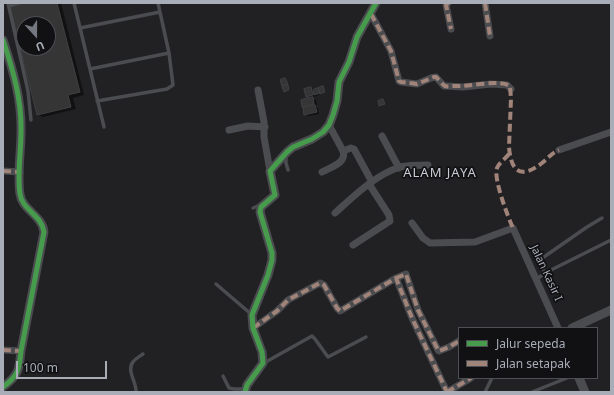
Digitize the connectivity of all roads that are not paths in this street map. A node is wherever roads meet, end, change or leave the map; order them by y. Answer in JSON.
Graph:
{"nodes":[{"id":1,"x":18,"y":3,"type":"edge"},
{"id":2,"x":74,"y":3,"type":"edge"},
{"id":3,"x":158,"y":3,"type":"edge"},
{"id":4,"x":376,"y":3,"type":"edge"},
{"id":5,"x":448,"y":3,"type":"edge"},
{"id":6,"x":486,"y":3,"type":"edge"},
{"id":7,"x":8,"y":4,"type":"edge"},
{"id":8,"x":160,"y":12,"type":"junction"},
{"id":9,"x":371,"y":14,"type":"junction"},
{"id":10,"x":80,"y":28,"type":"junction"},
{"id":11,"x":451,"y":29,"type":"dead end"},
{"id":12,"x":490,"y":36,"type":"dead end"},
{"id":13,"x":3,"y":40,"type":"edge"},
{"id":14,"x":169,"y":53,"type":"junction"},
{"id":15,"x":7,"y":62,"type":"edge"},
{"id":16,"x":90,"y":69,"type":"junction"},
{"id":17,"x":511,"y":89,"type":"dead end"},
{"id":18,"x":258,"y":90,"type":"dead end"},
{"id":19,"x":97,"y":101,"type":"junction"},
{"id":20,"x":31,"y":120,"type":"dead end"},
{"id":21,"x":328,"y":125,"type":"junction"},
{"id":22,"x":104,"y":127,"type":"dead end"},
{"id":23,"x":265,"y":127,"type":"junction"},
{"id":24,"x":229,"y":130,"type":"dead end"},
{"id":25,"x":611,"y":132,"type":"edge"},
{"id":26,"x":382,"y":136,"type":"dead end"},
{"id":27,"x":559,"y":150,"type":"dead end"},
{"id":28,"x":343,"y":151,"type":"junction"},
{"id":29,"x":287,"y":152,"type":"junction"},
{"id":30,"x":428,"y":165,"type":"dead end"},
{"id":31,"x":399,"y":168,"type":"junction"},
{"id":32,"x":3,"y":170,"type":"edge"},
{"id":33,"x":288,"y":170,"type":"dead end"},
{"id":34,"x":270,"y":171,"type":"junction"},
{"id":35,"x":20,"y":172,"type":"junction"},
{"id":36,"x":322,"y":172,"type":"dead end"},
{"id":37,"x":371,"y":183,"type":"junction"},
{"id":38,"x":265,"y":204,"type":"junction"},
{"id":39,"x":253,"y":208,"type":"dead end"},
{"id":40,"x":335,"y":213,"type":"dead end"},
{"id":41,"x":602,"y":218,"type":"dead end"},
{"id":42,"x":412,"y":223,"type":"dead end"},
{"id":43,"x":611,"y":240,"type":"edge"},
{"id":44,"x":353,"y":245,"type":"dead end"},
{"id":45,"x":546,"y":273,"type":"junction"},
{"id":46,"x":396,"y":278,"type":"junction"},
{"id":47,"x":536,"y":280,"type":"junction"},
{"id":48,"x":216,"y":284,"type":"dead end"},
{"id":49,"x":611,"y":310,"type":"edge"},
{"id":50,"x":252,"y":315,"type":"junction"},
{"id":51,"x":558,"y":327,"type":"edge"},
{"id":52,"x":574,"y":327,"type":"edge"},
{"id":53,"x":253,"y":328,"type":"junction"},
{"id":54,"x":366,"y":337,"type":"dead end"},
{"id":55,"x":458,"y":341,"type":"edge"},
{"id":56,"x":3,"y":350,"type":"edge"},
{"id":57,"x":21,"y":351,"type":"junction"},
{"id":58,"x":144,"y":354,"type":"dead end"},
{"id":59,"x":263,"y":363,"type":"junction"},
{"id":60,"x":223,"y":376,"type":"dead end"},
{"id":61,"x":469,"y":379,"type":"edge"},
{"id":62,"x":492,"y":379,"type":"edge"},
{"id":63,"x":564,"y":379,"type":"edge"},
{"id":64,"x":579,"y":379,"type":"edge"},
{"id":65,"x":3,"y":387,"type":"edge"},
{"id":66,"x":245,"y":390,"type":"edge"},
{"id":67,"x":136,"y":392,"type":"edge"},
{"id":68,"x":447,"y":392,"type":"edge"},
{"id":69,"x":485,"y":392,"type":"edge"},
{"id":70,"x":532,"y":392,"type":"edge"},
{"id":71,"x":585,"y":392,"type":"edge"}],
"edges":[{"from":1,"to":7,"type":"lane"},
{"from":2,"to":10,"type":"lane"},
{"from":3,"to":8,"type":"lane"},
{"from":4,"to":9,"type":"street"},
{"from":5,"to":11,"type":"street"},
{"from":6,"to":12,"type":"street"},
{"from":7,"to":20,"type":"lane"},
{"from":8,"to":10,"type":"lane"},
{"from":8,"to":14,"type":"lane"},
{"from":9,"to":17,"type":"street"},
{"from":9,"to":21,"type":"street"},
{"from":10,"to":16,"type":"lane"},
{"from":13,"to":15,"type":"street"},
{"from":14,"to":16,"type":"lane"},
{"from":14,"to":19,"type":"lane"},
{"from":15,"to":35,"type":"street"},
{"from":16,"to":19,"type":"lane"},
{"from":18,"to":23,"type":"street"},
{"from":19,"to":22,"type":"lane"},
{"from":21,"to":28,"type":"street"},
{"from":21,"to":29,"type":"street"},
{"from":23,"to":24,"type":"street"},
{"from":23,"to":34,"type":"street"},
{"from":25,"to":27,"type":"street"},
{"from":26,"to":31,"type":"street"},
{"from":28,"to":36,"type":"street"},
{"from":28,"to":37,"type":"street"},
{"from":29,"to":33,"type":"lane"},
{"from":29,"to":34,"type":"street"},
{"from":30,"to":31,"type":"street"},
{"from":31,"to":37,"type":"street"},
{"from":32,"to":35,"type":"street"},
{"from":34,"to":38,"type":"street"},
{"from":35,"to":57,"type":"street"},
{"from":37,"to":40,"type":"street"},
{"from":37,"to":44,"type":"street"},
{"from":38,"to":39,"type":"lane"},
{"from":38,"to":50,"type":"street"},
{"from":41,"to":45,"type":"lane"},
{"from":42,"to":47,"type":"street","name":"Jalan Kasir I"},
{"from":43,"to":45,"type":"lane"},
{"from":45,"to":47,"type":"lane"},
{"from":46,"to":53,"type":"street"},
{"from":46,"to":55,"type":"street"},
{"from":46,"to":68,"type":"street"},
{"from":47,"to":51,"type":"street","name":"Jalan Kasir I"},
{"from":48,"to":50,"type":"lane"},
{"from":49,"to":52,"type":"street"},
{"from":50,"to":53,"type":"street"},
{"from":53,"to":59,"type":"street"},
{"from":54,"to":59,"type":"lane"},
{"from":56,"to":57,"type":"street"},
{"from":57,"to":65,"type":"street"},
{"from":58,"to":67,"type":"lane"},
{"from":59,"to":66,"type":"street"},
{"from":60,"to":66,"type":"lane"},
{"from":61,"to":68,"type":"street"},
{"from":62,"to":69,"type":"lane"},
{"from":63,"to":70,"type":"lane"},
{"from":64,"to":71,"type":"street"}]}
